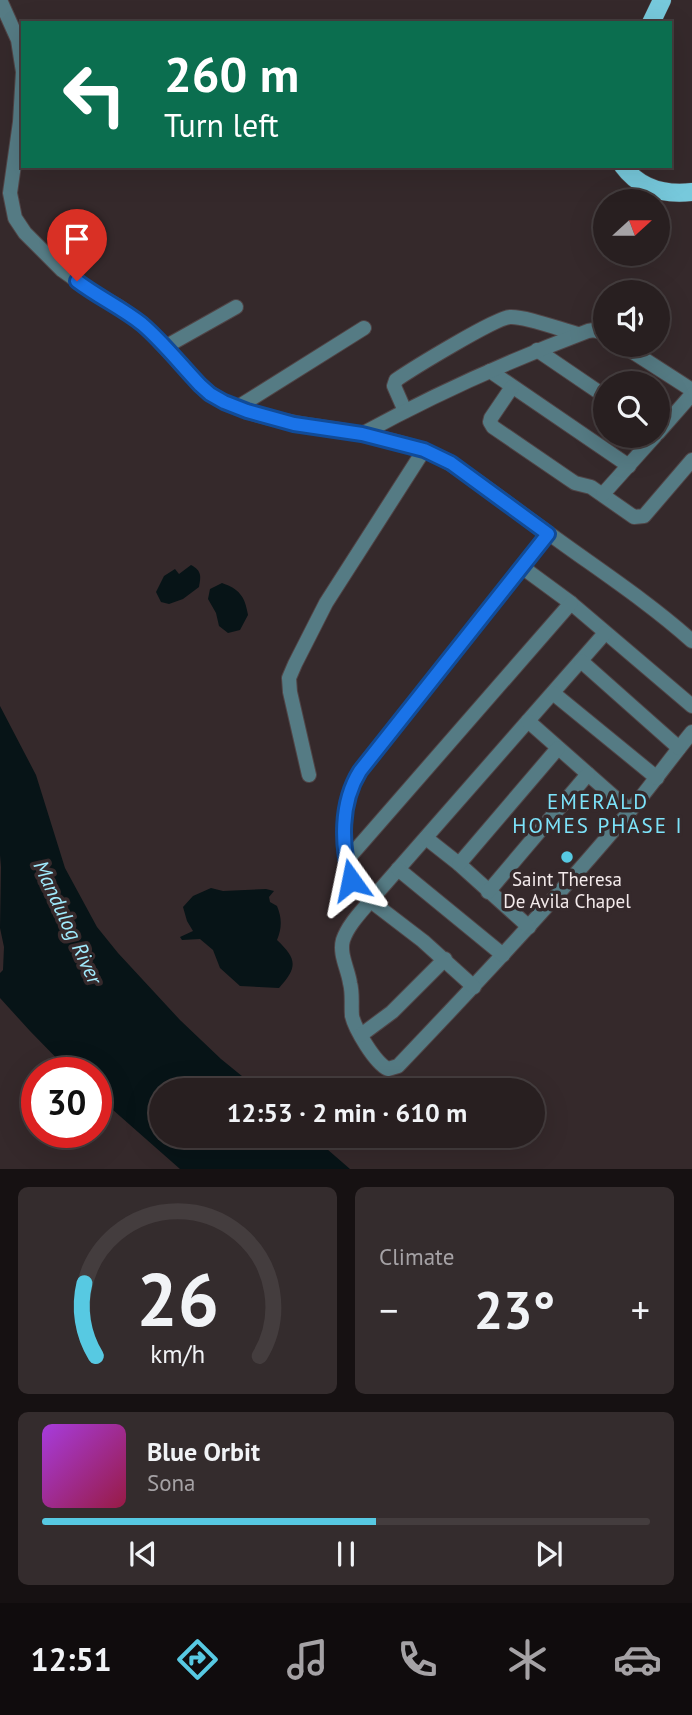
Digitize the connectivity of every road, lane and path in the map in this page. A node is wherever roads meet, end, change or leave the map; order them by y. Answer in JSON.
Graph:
{"nodes":[{"id":1,"x":0,"y":0,"type":"edge"},
{"id":2,"x":662,"y":0,"type":"edge"},
{"id":3,"x":652,"y":21,"type":"edge"},
{"id":4,"x":21,"y":59,"type":"edge"},
{"id":5,"x":21,"y":105,"type":"edge"},
{"id":6,"x":625,"y":168,"type":"edge"},
{"id":7,"x":692,"y":192,"type":"edge"},
{"id":8,"x":236,"y":307,"type":"dead end"},
{"id":9,"x":364,"y":328,"type":"dead end"},
{"id":10,"x":593,"y":330,"type":"edge"},
{"id":11,"x":578,"y":334,"type":"junction"},
{"id":12,"x":165,"y":347,"type":"junction"},
{"id":13,"x":537,"y":350,"type":"junction"},
{"id":14,"x":640,"y":357,"type":"edge"},
{"id":15,"x":490,"y":371,"type":"junction"},
{"id":16,"x":512,"y":387,"type":"junction"},
{"id":17,"x":593,"y":388,"type":"edge"},
{"id":18,"x":692,"y":392,"type":"edge"},
{"id":19,"x":238,"y":407,"type":"junction"},
{"id":20,"x":405,"y":411,"type":"junction"},
{"id":21,"x":670,"y":418,"type":"edge"},
{"id":22,"x":362,"y":434,"type":"junction"},
{"id":23,"x":644,"y":448,"type":"edge"},
{"id":24,"x":424,"y":450,"type":"junction"},
{"id":25,"x":692,"y":460,"type":"edge"},
{"id":26,"x":629,"y":466,"type":"junction"},
{"id":27,"x":603,"y":494,"type":"junction"},
{"id":28,"x":548,"y":534,"type":"junction"},
{"id":29,"x":523,"y":567,"type":"junction"},
{"id":30,"x":571,"y":603,"type":"junction"},
{"id":31,"x":605,"y":633,"type":"junction"},
{"id":32,"x":692,"y":641,"type":"edge"},
{"id":33,"x":582,"y":661,"type":"junction"},
{"id":34,"x":553,"y":693,"type":"junction"},
{"id":35,"x":692,"y":706,"type":"edge"},
{"id":36,"x":528,"y":721,"type":"junction"},
{"id":37,"x":692,"y":733,"type":"edge"},
{"id":38,"x":558,"y":748,"type":"junction"},
{"id":39,"x":679,"y":748,"type":"junction"},
{"id":40,"x":588,"y":774,"type":"junction"},
{"id":41,"x":309,"y":775,"type":"dead end"},
{"id":42,"x":657,"y":778,"type":"junction"},
{"id":43,"x":630,"y":811,"type":"junction"},
{"id":44,"x":426,"y":838,"type":"junction"},
{"id":45,"x":346,"y":861,"type":"junction"},
{"id":46,"x":459,"y":864,"type":"junction"},
{"id":47,"x":398,"y":869,"type":"junction"},
{"id":48,"x":488,"y":892,"type":"junction"},
{"id":49,"x":371,"y":900,"type":"junction"},
{"id":50,"x":529,"y":927,"type":"junction"},
{"id":51,"x":503,"y":955,"type":"junction"},
{"id":52,"x":444,"y":959,"type":"junction"},
{"id":53,"x":474,"y":987,"type":"junction"},
{"id":54,"x":361,"y":1035,"type":"junction"}],
"edges":[{"from":1,"to":4,"type":"street"},
{"from":2,"to":3,"type":"main road"},
{"from":5,"to":12,"type":"street"},
{"from":6,"to":7,"type":"main road"},
{"from":8,"to":12,"type":"street"},
{"from":9,"to":19,"type":"street"},
{"from":10,"to":11,"type":"street"},
{"from":11,"to":13,"type":"street"},
{"from":11,"to":20,"type":"street"},
{"from":12,"to":19,"type":"street"},
{"from":13,"to":15,"type":"street"},
{"from":13,"to":17,"type":"street"},
{"from":14,"to":18,"type":"street"},
{"from":15,"to":16,"type":"street"},
{"from":15,"to":20,"type":"street"},
{"from":16,"to":26,"type":"street"},
{"from":16,"to":27,"type":"street"},
{"from":18,"to":21,"type":"street"},
{"from":19,"to":22,"type":"street"},
{"from":20,"to":22,"type":"street"},
{"from":22,"to":24,"type":"street"},
{"from":23,"to":26,"type":"street"},
{"from":24,"to":28,"type":"street"},
{"from":24,"to":41,"type":"street"},
{"from":25,"to":27,"type":"street"},
{"from":26,"to":27,"type":"street"},
{"from":28,"to":29,"type":"street"},
{"from":28,"to":32,"type":"street"},
{"from":29,"to":30,"type":"street"},
{"from":29,"to":45,"type":"street"},
{"from":30,"to":31,"type":"street"},
{"from":30,"to":45,"type":"street"},
{"from":31,"to":33,"type":"street"},
{"from":31,"to":35,"type":"street"},
{"from":33,"to":34,"type":"street"},
{"from":33,"to":39,"type":"street"},
{"from":34,"to":36,"type":"street"},
{"from":34,"to":42,"type":"street"},
{"from":36,"to":38,"type":"street"},
{"from":36,"to":44,"type":"street"},
{"from":37,"to":39,"type":"street"},
{"from":38,"to":40,"type":"street"},
{"from":38,"to":46,"type":"street"},
{"from":39,"to":42,"type":"street"},
{"from":40,"to":43,"type":"street"},
{"from":40,"to":48,"type":"street"},
{"from":42,"to":43,"type":"street"},
{"from":43,"to":50,"type":"street"},
{"from":44,"to":46,"type":"street"},
{"from":44,"to":47,"type":"street"},
{"from":45,"to":49,"type":"street"},
{"from":46,"to":48,"type":"street"},
{"from":47,"to":49,"type":"street"},
{"from":47,"to":51,"type":"street"},
{"from":48,"to":50,"type":"street"},
{"from":49,"to":52,"type":"street"},
{"from":49,"to":54,"type":"street"},
{"from":50,"to":51,"type":"street"},
{"from":51,"to":53,"type":"street"},
{"from":52,"to":53,"type":"street"},
{"from":52,"to":54,"type":"street"},
{"from":53,"to":54,"type":"street"}]}
